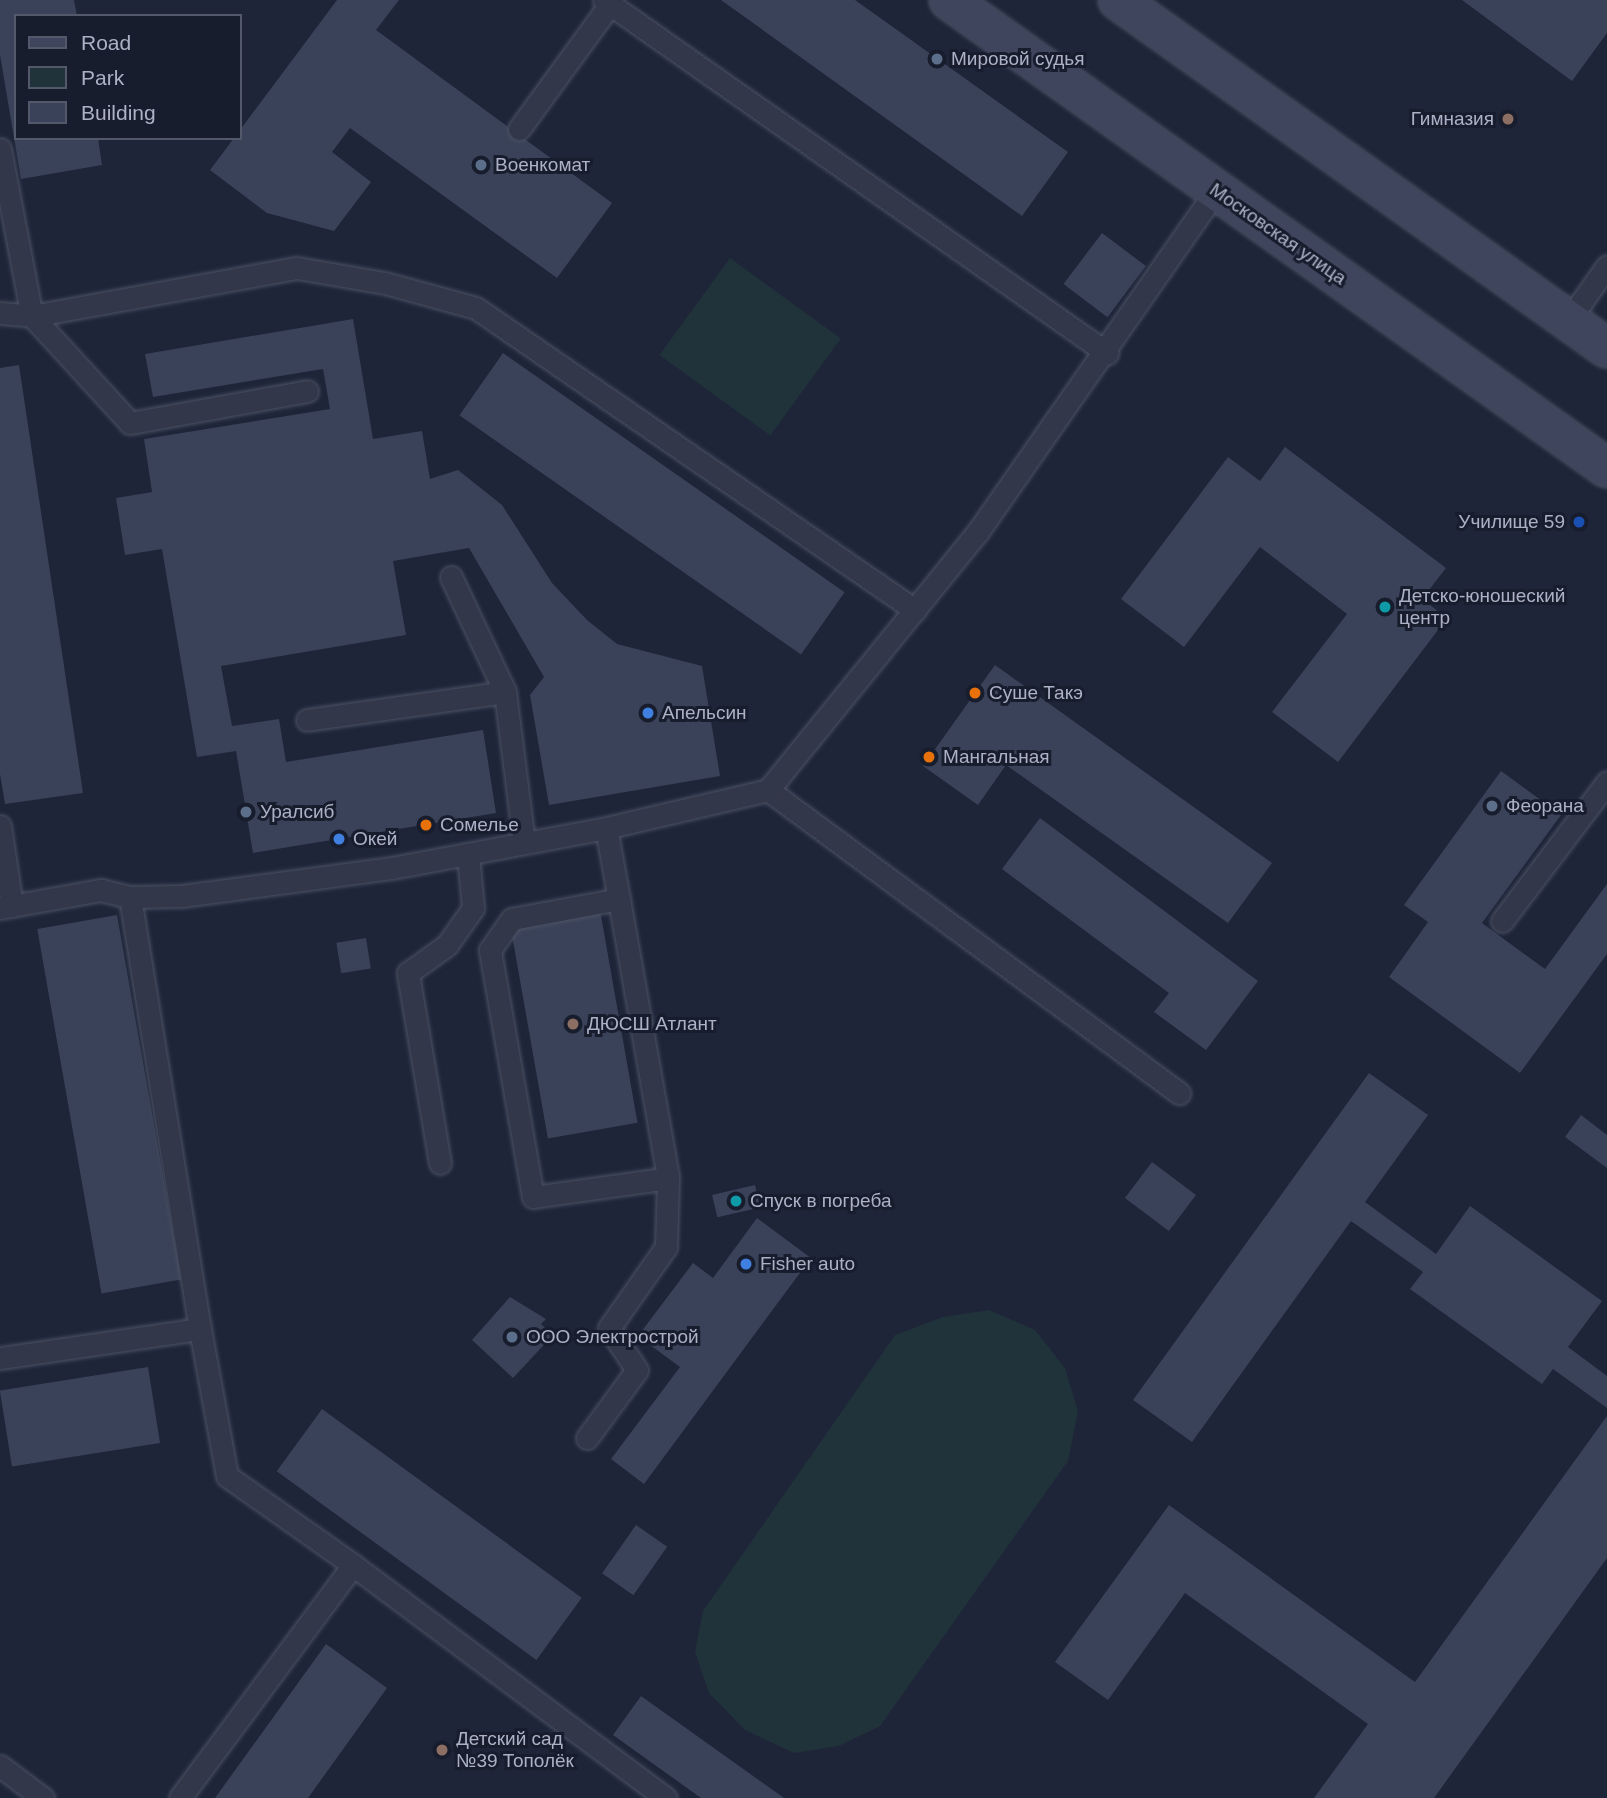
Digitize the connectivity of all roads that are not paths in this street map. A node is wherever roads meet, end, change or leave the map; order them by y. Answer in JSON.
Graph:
{"nodes":[{"id":1,"x":949,"y":0,"type":"edge"},
{"id":2,"x":1118,"y":0,"type":"edge"},
{"id":3,"x":607,"y":2,"type":"edge"},
{"id":4,"x":519,"y":129,"type":"dead end"},
{"id":5,"x":0,"y":149,"type":"edge"},
{"id":6,"x":1216,"y":191,"type":"junction"},
{"id":7,"x":1607,"y":266,"type":"edge"},
{"id":8,"x":0,"y":313,"type":"edge"},
{"id":9,"x":32,"y":316,"type":"junction"},
{"id":10,"x":1568,"y":321,"type":"junction"},
{"id":11,"x":1607,"y":348,"type":"edge"},
{"id":12,"x":1107,"y":353,"type":"junction"},
{"id":13,"x":307,"y":391,"type":"dead end"},
{"id":14,"x":1607,"y":468,"type":"edge"},
{"id":15,"x":451,"y":577,"type":"dead end"},
{"id":16,"x":915,"y":610,"type":"junction"},
{"id":17,"x":505,"y":692,"type":"junction"},
{"id":18,"x":307,"y":720,"type":"dead end"},
{"id":19,"x":1607,"y":782,"type":"edge"},
{"id":20,"x":768,"y":790,"type":"junction"},
{"id":21,"x":0,"y":825,"type":"edge"},
{"id":22,"x":606,"y":828,"type":"junction"},
{"id":23,"x":524,"y":842,"type":"junction"},
{"id":24,"x":468,"y":855,"type":"junction"},
{"id":25,"x":130,"y":897,"type":"junction"},
{"id":26,"x":620,"y":898,"type":"junction"},
{"id":27,"x":6,"y":907,"type":"edge"},
{"id":28,"x":1502,"y":921,"type":"dead end"},
{"id":29,"x":1179,"y":1093,"type":"dead end"},
{"id":30,"x":440,"y":1163,"type":"dead end"},
{"id":31,"x":668,"y":1178,"type":"junction"},
{"id":32,"x":200,"y":1329,"type":"junction"},
{"id":33,"x":0,"y":1357,"type":"edge"},
{"id":34,"x":587,"y":1438,"type":"dead end"},
{"id":35,"x":353,"y":1565,"type":"junction"},
{"id":36,"x":0,"y":1766,"type":"edge"},
{"id":37,"x":43,"y":1798,"type":"edge"},
{"id":38,"x":180,"y":1798,"type":"edge"},
{"id":39,"x":666,"y":1798,"type":"edge"}],
"edges":[{"from":1,"to":6,"type":"main road","name":"Московская улица"},
{"from":2,"to":10,"type":"main road"},
{"from":3,"to":4,"type":"lane"},
{"from":3,"to":12,"type":"lane"},
{"from":5,"to":9,"type":"lane"},
{"from":6,"to":12,"type":"lane"},
{"from":6,"to":14,"type":"main road","name":"Московская улица"},
{"from":7,"to":10,"type":"lane"},
{"from":8,"to":9,"type":"lane"},
{"from":9,"to":13,"type":"lane"},
{"from":9,"to":16,"type":"lane"},
{"from":10,"to":11,"type":"main road"},
{"from":12,"to":16,"type":"lane"},
{"from":15,"to":17,"type":"lane"},
{"from":16,"to":20,"type":"lane"},
{"from":17,"to":18,"type":"lane"},
{"from":17,"to":23,"type":"lane"},
{"from":19,"to":28,"type":"lane"},
{"from":20,"to":22,"type":"lane"},
{"from":20,"to":29,"type":"lane"},
{"from":21,"to":27,"type":"lane"},
{"from":22,"to":23,"type":"lane"},
{"from":22,"to":26,"type":"lane"},
{"from":23,"to":24,"type":"lane"},
{"from":24,"to":25,"type":"lane"},
{"from":24,"to":30,"type":"lane"},
{"from":25,"to":27,"type":"lane"},
{"from":25,"to":32,"type":"lane"},
{"from":26,"to":31,"type":"lane"},
{"from":26,"to":31,"type":"lane"},
{"from":31,"to":34,"type":"lane"},
{"from":32,"to":33,"type":"lane"},
{"from":32,"to":35,"type":"lane"},
{"from":35,"to":38,"type":"lane"},
{"from":35,"to":39,"type":"lane"},
{"from":36,"to":37,"type":"lane"}]}
